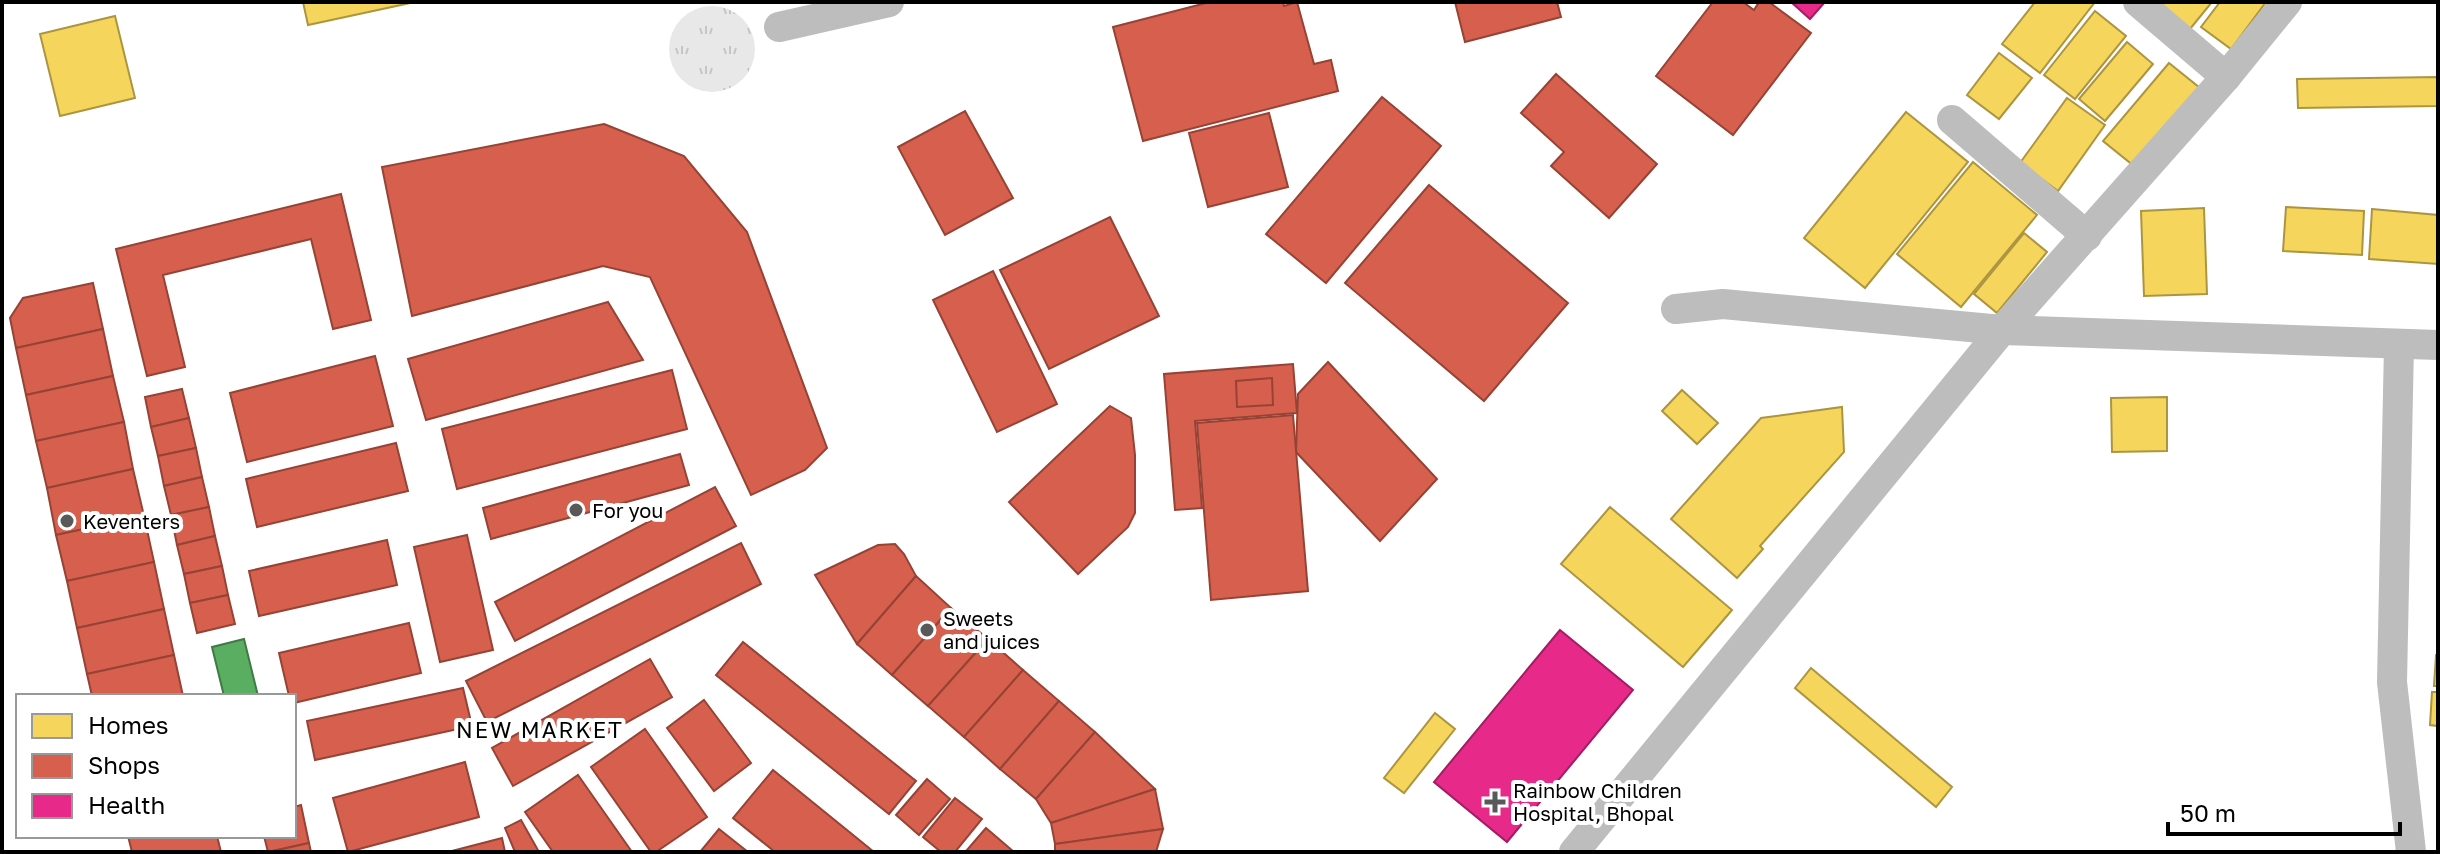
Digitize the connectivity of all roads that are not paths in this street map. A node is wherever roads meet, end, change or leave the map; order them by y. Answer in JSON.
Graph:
{"nodes":[{"id":1,"x":889,"y":2,"type":"edge"},
{"id":2,"x":2138,"y":2,"type":"edge"},
{"id":3,"x":2287,"y":2,"type":"edge"},
{"id":4,"x":779,"y":27,"type":"dead end"},
{"id":5,"x":2226,"y":77,"type":"junction"},
{"id":6,"x":1952,"y":120,"type":"dead end"},
{"id":7,"x":2087,"y":236,"type":"junction"},
{"id":8,"x":1676,"y":309,"type":"dead end"},
{"id":9,"x":2002,"y":330,"type":"junction"},
{"id":10,"x":2399,"y":345,"type":"junction"},
{"id":11,"x":2438,"y":345,"type":"edge"},
{"id":12,"x":1574,"y":852,"type":"edge"},
{"id":13,"x":2411,"y":852,"type":"edge"}],
"edges":[{"from":1,"to":4,"type":"street"},
{"from":2,"to":5,"type":"street"},
{"from":3,"to":5,"type":"street"},
{"from":5,"to":7,"type":"street"},
{"from":6,"to":7,"type":"street"},
{"from":7,"to":9,"type":"street"},
{"from":8,"to":9,"type":"street"},
{"from":9,"to":10,"type":"street"},
{"from":9,"to":12,"type":"street"},
{"from":10,"to":11,"type":"street"},
{"from":10,"to":13,"type":"street"}]}
